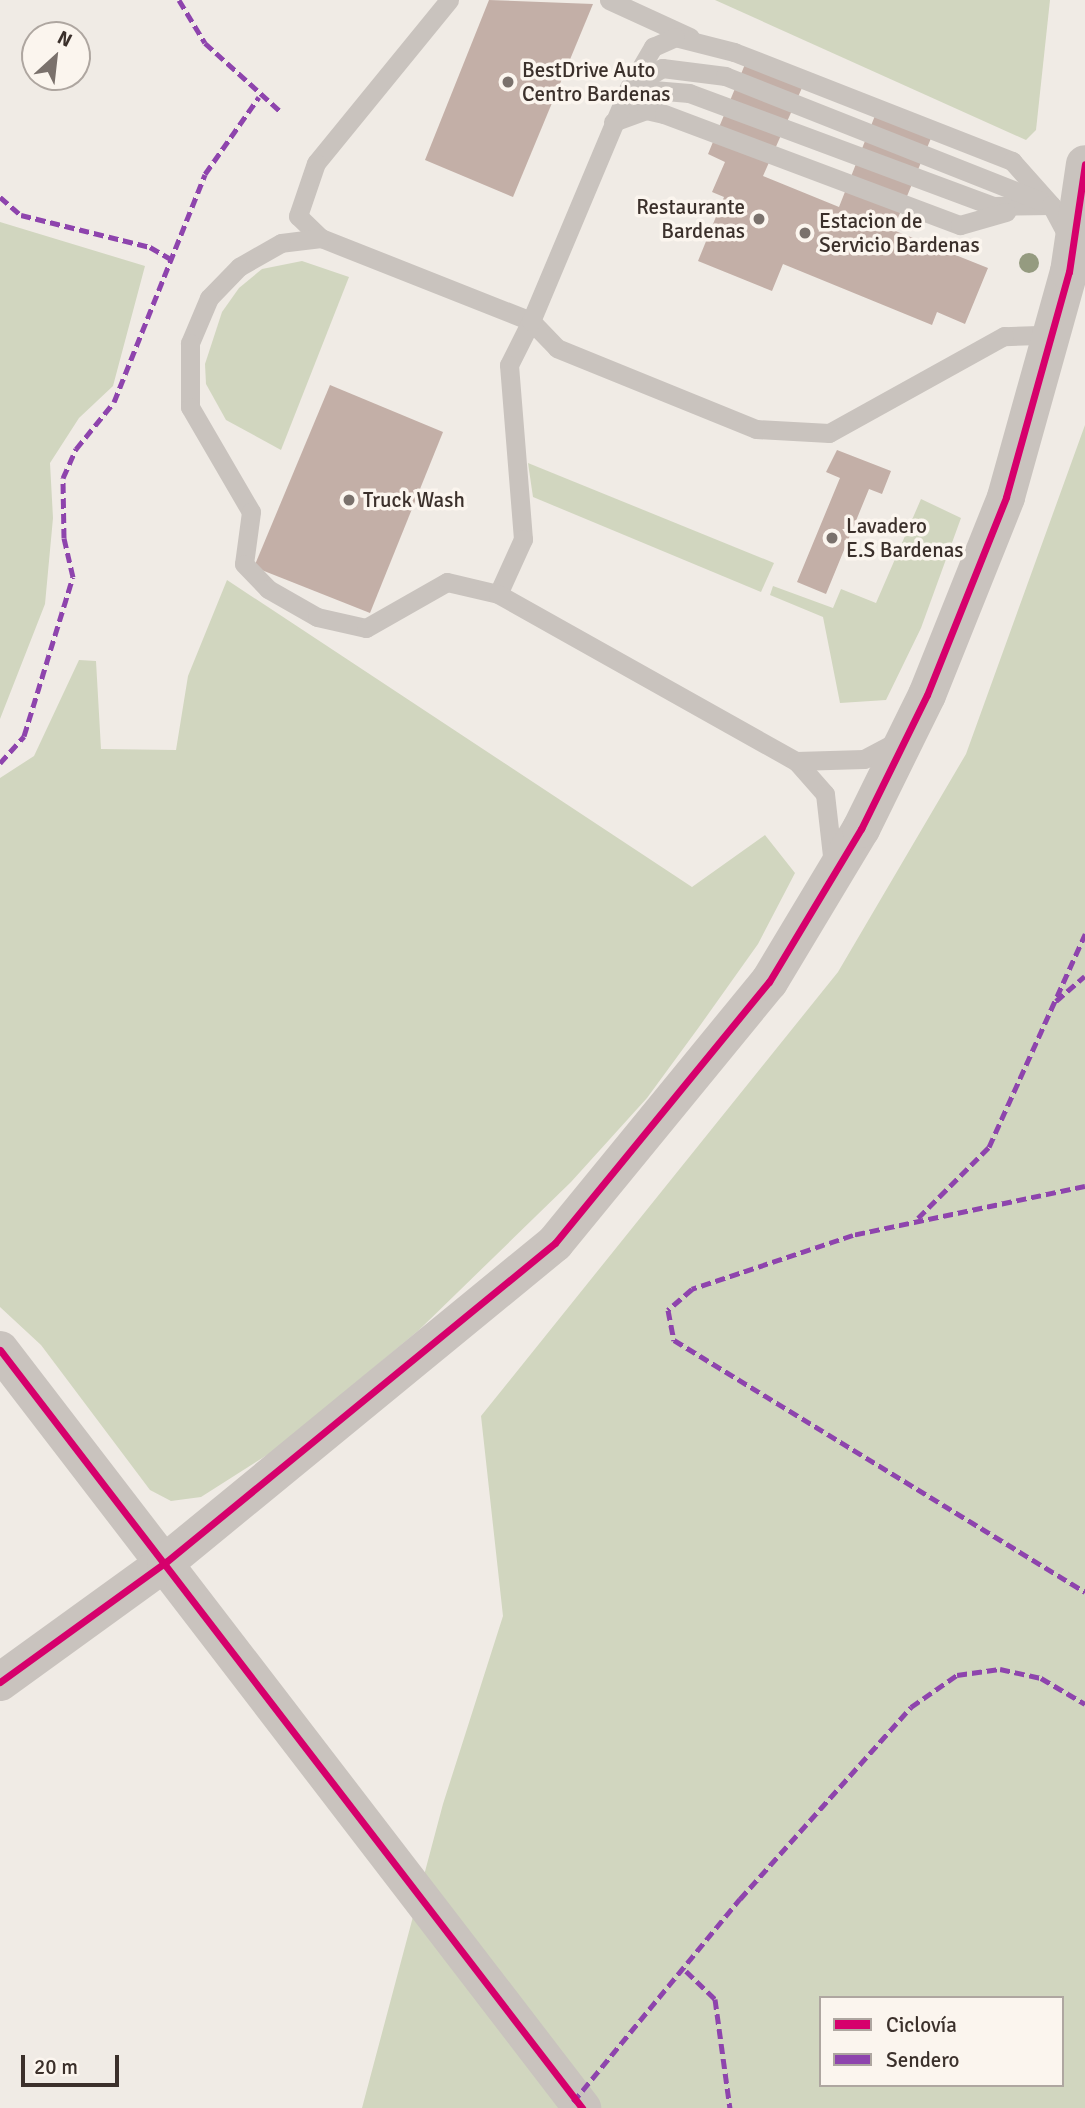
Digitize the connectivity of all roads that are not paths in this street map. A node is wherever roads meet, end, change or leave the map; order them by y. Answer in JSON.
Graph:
{"nodes":[{"id":1,"x":449,"y":0,"type":"edge"},
{"id":2,"x":610,"y":0,"type":"edge"},
{"id":3,"x":697,"y":40,"type":"junction"},
{"id":4,"x":734,"y":52,"type":"junction"},
{"id":5,"x":725,"y":76,"type":"junction"},
{"id":6,"x":629,"y":88,"type":"junction"},
{"id":7,"x":715,"y":102,"type":"junction"},
{"id":8,"x":613,"y":122,"type":"junction"},
{"id":9,"x":705,"y":131,"type":"junction"},
{"id":10,"x":1085,"y":164,"type":"edge"},
{"id":11,"x":1051,"y":205,"type":"junction"},
{"id":12,"x":321,"y":238,"type":"junction"},
{"id":13,"x":1071,"y":256,"type":"junction"},
{"id":14,"x":531,"y":321,"type":"junction"},
{"id":15,"x":1043,"y":339,"type":"junction"},
{"id":16,"x":498,"y":594,"type":"junction"},
{"id":17,"x":908,"y":733,"type":"junction"},
{"id":18,"x":796,"y":761,"type":"junction"},
{"id":19,"x":832,"y":877,"type":"junction"},
{"id":20,"x":0,"y":1350,"type":"edge"},
{"id":21,"x":166,"y":1562,"type":"junction"},
{"id":22,"x":0,"y":1682,"type":"edge"},
{"id":23,"x":582,"y":2108,"type":"edge"}],
"edges":[{"from":1,"to":12,"type":"lane"},
{"from":2,"to":3,"type":"lane"},
{"from":3,"to":4,"type":"lane"},
{"from":3,"to":6,"type":"lane"},
{"from":4,"to":5,"type":"lane"},
{"from":4,"to":11,"type":"lane"},
{"from":5,"to":6,"type":"lane"},
{"from":5,"to":7,"type":"lane"},
{"from":5,"to":11,"type":"lane"},
{"from":6,"to":7,"type":"lane"},
{"from":6,"to":8,"type":"lane"},
{"from":7,"to":9,"type":"lane"},
{"from":7,"to":11,"type":"lane"},
{"from":8,"to":9,"type":"lane"},
{"from":8,"to":14,"type":"lane"},
{"from":9,"to":11,"type":"lane"},
{"from":10,"to":13,"type":"street"},
{"from":11,"to":13,"type":"lane"},
{"from":12,"to":14,"type":"lane"},
{"from":12,"to":16,"type":"lane"},
{"from":13,"to":15,"type":"street"},
{"from":14,"to":15,"type":"lane"},
{"from":14,"to":16,"type":"lane"},
{"from":15,"to":17,"type":"street"},
{"from":16,"to":18,"type":"lane"},
{"from":17,"to":18,"type":"lane"},
{"from":17,"to":19,"type":"street"},
{"from":18,"to":19,"type":"lane"},
{"from":19,"to":21,"type":"street"},
{"from":20,"to":21,"type":"street"},
{"from":21,"to":22,"type":"street"},
{"from":21,"to":23,"type":"street"}]}
